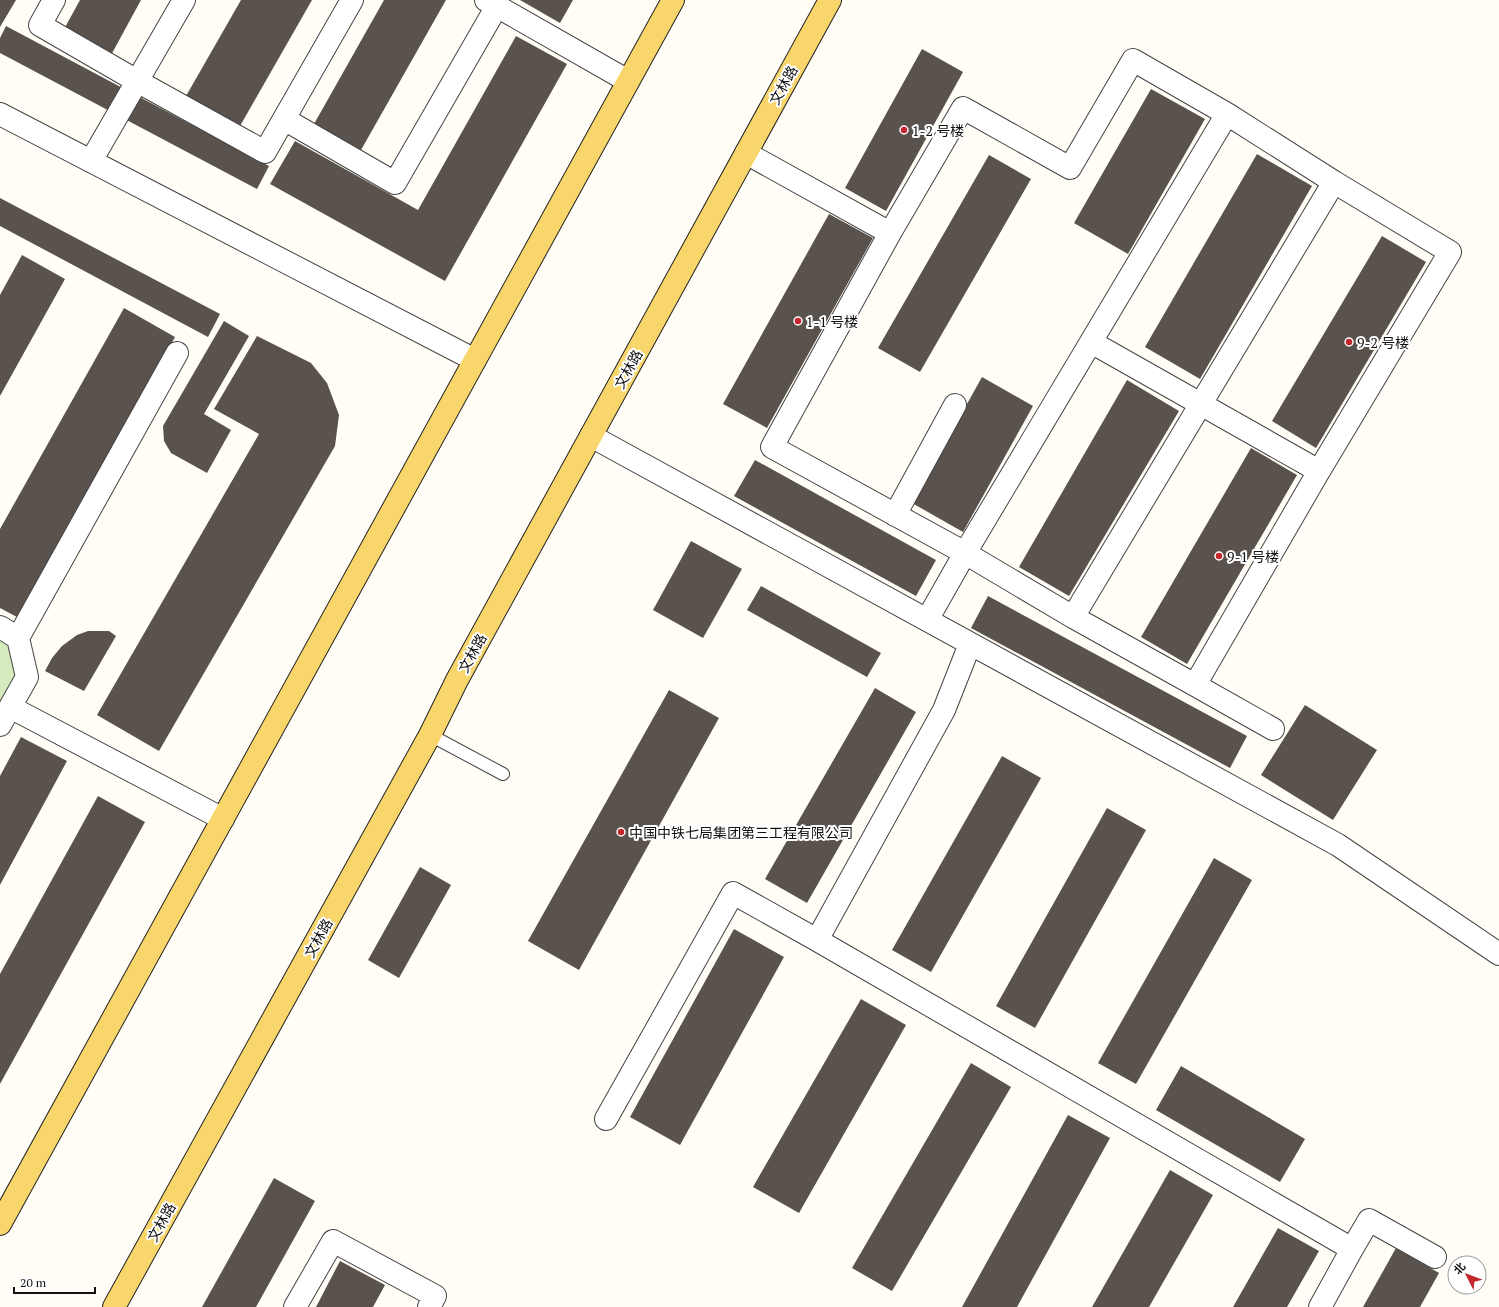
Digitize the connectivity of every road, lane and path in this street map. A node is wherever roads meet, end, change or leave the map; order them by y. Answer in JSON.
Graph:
{"nodes":[{"id":1,"x":54,"y":0,"type":"edge"},
{"id":2,"x":184,"y":0,"type":"edge"},
{"id":3,"x":352,"y":0,"type":"edge"},
{"id":4,"x":672,"y":0,"type":"edge"},
{"id":5,"x":830,"y":0,"type":"edge"},
{"id":6,"x":491,"y":3,"type":"edge"},
{"id":7,"x":628,"y":81,"type":"junction"},
{"id":8,"x":137,"y":82,"type":"junction"},
{"id":9,"x":0,"y":114,"type":"edge"},
{"id":10,"x":1227,"y":114,"type":"junction"},
{"id":11,"x":284,"y":119,"type":"junction"},
{"id":12,"x":746,"y":153,"type":"junction"},
{"id":13,"x":91,"y":161,"type":"junction"},
{"id":14,"x":1334,"y":182,"type":"junction"},
{"id":15,"x":890,"y":233,"type":"junction"},
{"id":16,"x":1091,"y":342,"type":"junction"},
{"id":17,"x":177,"y":354,"type":"dead end"},
{"id":18,"x":475,"y":360,"type":"junction"},
{"id":19,"x":954,"y":405,"type":"dead end"},
{"id":20,"x":1201,"y":405,"type":"junction"},
{"id":21,"x":591,"y":436,"type":"junction"},
{"id":22,"x":1319,"y":471,"type":"junction"},
{"id":23,"x":895,"y":515,"type":"junction"},
{"id":24,"x":965,"y":553,"type":"junction"},
{"id":25,"x":1073,"y":617,"type":"junction"},
{"id":26,"x":927,"y":620,"type":"junction"},
{"id":27,"x":9,"y":633,"type":"edge"},
{"id":28,"x":970,"y":644,"type":"junction"},
{"id":29,"x":1195,"y":685,"type":"junction"},
{"id":30,"x":10,"y":706,"type":"junction"},
{"id":31,"x":0,"y":725,"type":"edge"},
{"id":32,"x":1273,"y":730,"type":"dead end"},
{"id":33,"x":430,"y":735,"type":"junction"},
{"id":34,"x":503,"y":774,"type":"dead end"},
{"id":35,"x":223,"y":819,"type":"junction"},
{"id":36,"x":817,"y":940,"type":"junction"},
{"id":37,"x":1499,"y":954,"type":"edge"},
{"id":38,"x":606,"y":1119,"type":"dead end"},
{"id":39,"x":0,"y":1224,"type":"edge"},
{"id":40,"x":1352,"y":1249,"type":"junction"},
{"id":41,"x":1435,"y":1257,"type":"dead end"},
{"id":42,"x":114,"y":1307,"type":"edge"},
{"id":43,"x":295,"y":1307,"type":"edge"},
{"id":44,"x":429,"y":1307,"type":"edge"},
{"id":45,"x":1320,"y":1307,"type":"edge"}],
"edges":[{"from":1,"to":8,"type":"street"},
{"from":2,"to":8,"type":"street"},
{"from":3,"to":11,"type":"street"},
{"from":4,"to":7,"type":"main road"},
{"from":5,"to":12,"type":"main road","name":"文林路"},
{"from":6,"to":7,"type":"street"},
{"from":6,"to":11,"type":"street"},
{"from":7,"to":18,"type":"main road"},
{"from":8,"to":11,"type":"street"},
{"from":8,"to":13,"type":"street"},
{"from":9,"to":13,"type":"street"},
{"from":10,"to":14,"type":"street"},
{"from":10,"to":15,"type":"street"},
{"from":10,"to":16,"type":"street"},
{"from":12,"to":15,"type":"street"},
{"from":12,"to":21,"type":"main road","name":"文林路"},
{"from":13,"to":18,"type":"street"},
{"from":14,"to":20,"type":"street"},
{"from":14,"to":22,"type":"street"},
{"from":15,"to":23,"type":"street"},
{"from":16,"to":20,"type":"street"},
{"from":16,"to":24,"type":"street"},
{"from":17,"to":27,"type":"street"},
{"from":18,"to":35,"type":"main road"},
{"from":19,"to":23,"type":"street"},
{"from":20,"to":22,"type":"street"},
{"from":20,"to":25,"type":"street"},
{"from":21,"to":26,"type":"street"},
{"from":21,"to":33,"type":"main road","name":"文林路"},
{"from":22,"to":29,"type":"street"},
{"from":23,"to":24,"type":"street"},
{"from":24,"to":25,"type":"street"},
{"from":24,"to":26,"type":"street"},
{"from":25,"to":29,"type":"street"},
{"from":26,"to":28,"type":"street"},
{"from":27,"to":30,"type":"street"},
{"from":28,"to":36,"type":"street"},
{"from":28,"to":37,"type":"street"},
{"from":29,"to":32,"type":"street"},
{"from":30,"to":31,"type":"street"},
{"from":30,"to":35,"type":"street"},
{"from":33,"to":34,"type":"lane"},
{"from":33,"to":42,"type":"main road","name":"文林路"},
{"from":35,"to":39,"type":"main road"},
{"from":36,"to":38,"type":"street"},
{"from":36,"to":40,"type":"street"},
{"from":40,"to":41,"type":"street"},
{"from":40,"to":45,"type":"street"},
{"from":43,"to":44,"type":"street"}]}
